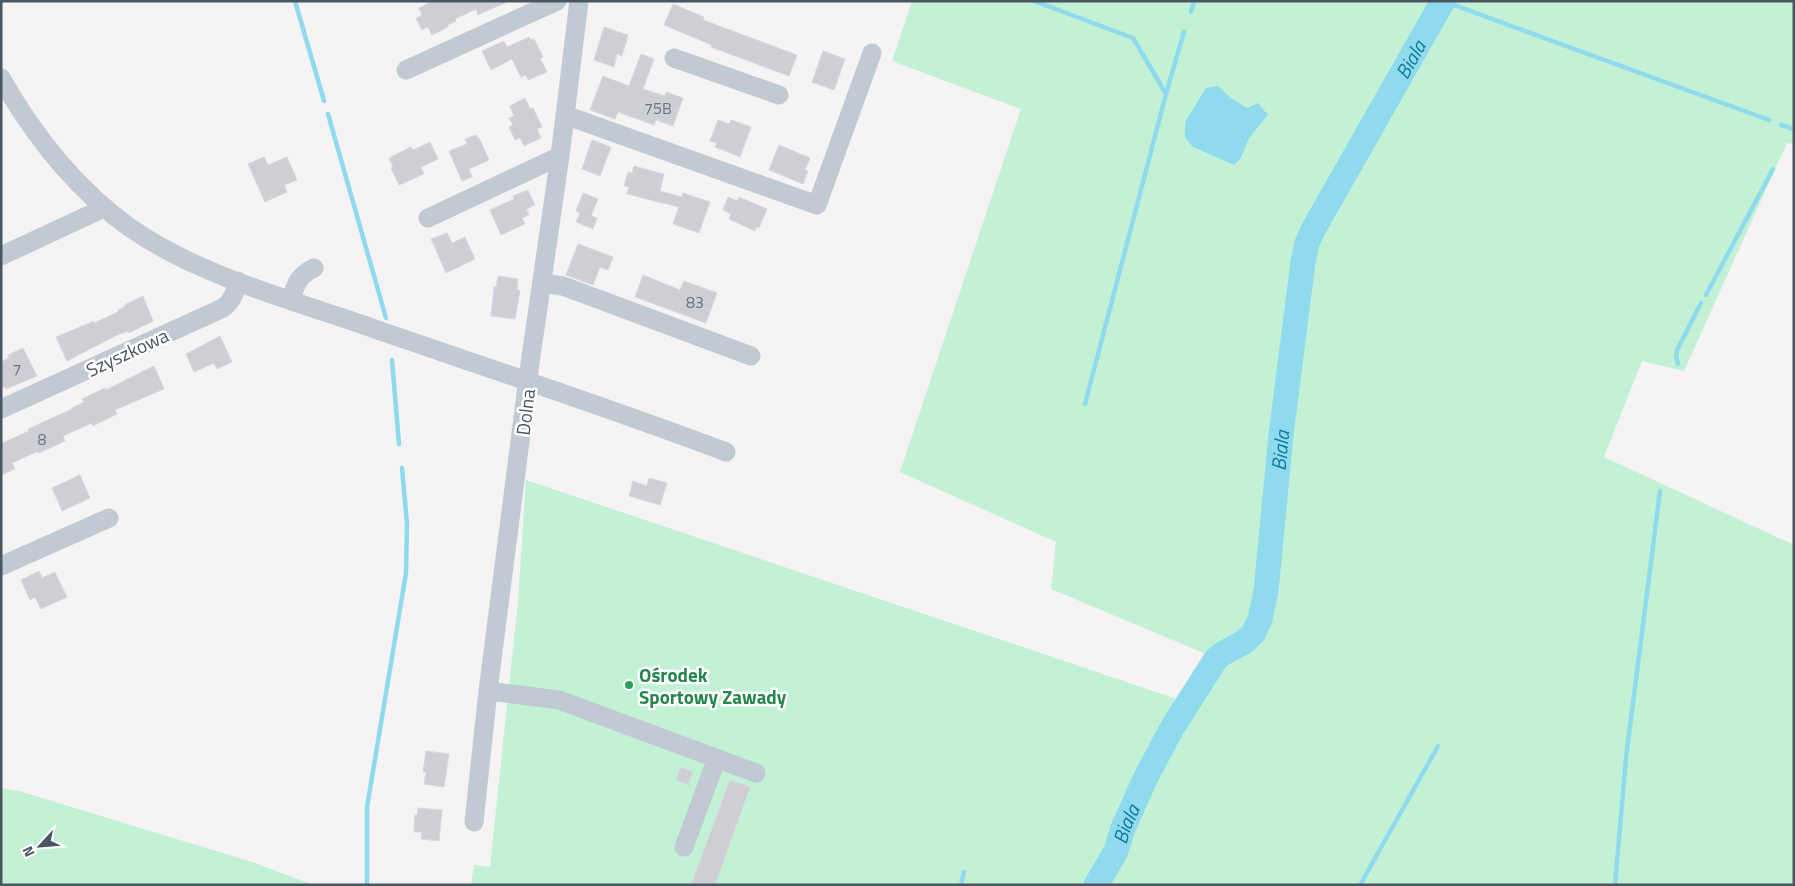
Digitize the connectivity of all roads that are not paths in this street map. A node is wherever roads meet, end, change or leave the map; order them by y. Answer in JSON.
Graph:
{"nodes":[{"id":1,"x":557,"y":1,"type":"edge"},
{"id":2,"x":579,"y":1,"type":"edge"},
{"id":3,"x":872,"y":53,"type":"dead end"},
{"id":4,"x":674,"y":58,"type":"dead end"},
{"id":5,"x":406,"y":70,"type":"dead end"},
{"id":6,"x":1,"y":78,"type":"edge"},
{"id":7,"x":779,"y":95,"type":"dead end"},
{"id":8,"x":565,"y":115,"type":"junction"},
{"id":9,"x":560,"y":156,"type":"junction"},
{"id":10,"x":104,"y":208,"type":"junction"},
{"id":11,"x":428,"y":218,"type":"dead end"},
{"id":12,"x":1,"y":256,"type":"edge"},
{"id":13,"x":314,"y":268,"type":"dead end"},
{"id":14,"x":238,"y":280,"type":"junction"},
{"id":15,"x":543,"y":283,"type":"junction"},
{"id":16,"x":291,"y":300,"type":"junction"},
{"id":17,"x":751,"y":356,"type":"dead end"},
{"id":18,"x":528,"y":382,"type":"junction"},
{"id":19,"x":1,"y":409,"type":"edge"},
{"id":20,"x":726,"y":452,"type":"dead end"},
{"id":21,"x":109,"y":518,"type":"dead end"},
{"id":22,"x":1,"y":566,"type":"edge"},
{"id":23,"x":488,"y":691,"type":"junction"},
{"id":24,"x":716,"y":758,"type":"junction"},
{"id":25,"x":756,"y":773,"type":"dead end"},
{"id":26,"x":474,"y":822,"type":"dead end"},
{"id":27,"x":684,"y":847,"type":"dead end"}],
"edges":[{"from":1,"to":5,"type":"street"},
{"from":2,"to":8,"type":"street","name":"Dolna"},
{"from":3,"to":8,"type":"street"},
{"from":4,"to":7,"type":"street"},
{"from":6,"to":10,"type":"street"},
{"from":8,"to":9,"type":"street","name":"Dolna"},
{"from":9,"to":11,"type":"street"},
{"from":9,"to":15,"type":"street","name":"Dolna"},
{"from":10,"to":12,"type":"street"},
{"from":10,"to":14,"type":"street"},
{"from":13,"to":16,"type":"street"},
{"from":14,"to":16,"type":"street"},
{"from":14,"to":19,"type":"street","name":"Szyszkowa"},
{"from":15,"to":17,"type":"street"},
{"from":15,"to":18,"type":"street","name":"Dolna"},
{"from":16,"to":18,"type":"street"},
{"from":18,"to":20,"type":"street"},
{"from":18,"to":23,"type":"street","name":"Dolna"},
{"from":21,"to":22,"type":"street"},
{"from":23,"to":24,"type":"street"},
{"from":23,"to":26,"type":"street","name":"Dolna"},
{"from":24,"to":25,"type":"street"},
{"from":24,"to":27,"type":"street"}]}
